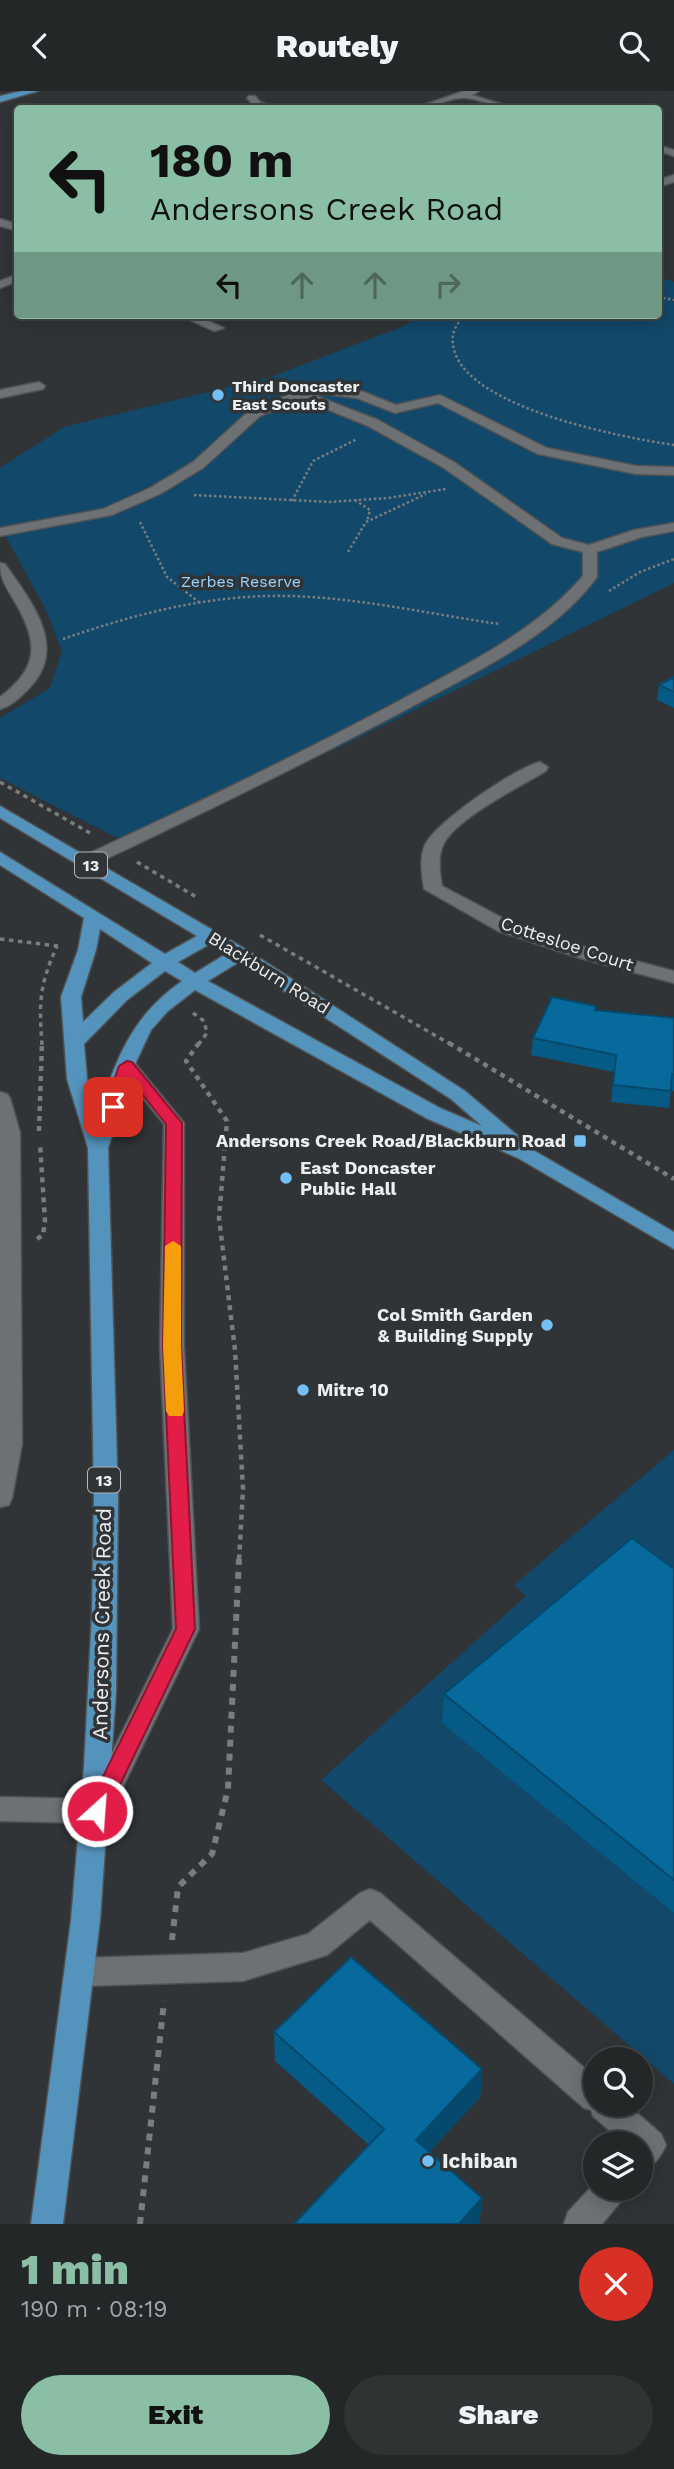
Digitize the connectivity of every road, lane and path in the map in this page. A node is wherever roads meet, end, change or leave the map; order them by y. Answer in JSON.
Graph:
{"nodes":[{"id":1,"x":33,"y":91,"type":"edge"},
{"id":2,"x":474,"y":91,"type":"edge"},
{"id":3,"x":463,"y":95,"type":"junction"},
{"id":4,"x":252,"y":98,"type":"dead end"},
{"id":5,"x":0,"y":99,"type":"edge"},
{"id":6,"x":261,"y":105,"type":"edge"},
{"id":7,"x":429,"y":105,"type":"edge"},
{"id":8,"x":499,"y":105,"type":"edge"},
{"id":9,"x":195,"y":319,"type":"edge"},
{"id":10,"x":462,"y":319,"type":"edge"},
{"id":11,"x":218,"y":328,"type":"dead end"},
{"id":12,"x":39,"y":386,"type":"dead end"},
{"id":13,"x":0,"y":394,"type":"edge"},
{"id":14,"x":300,"y":395,"type":"junction"},
{"id":15,"x":380,"y":426,"type":"junction"},
{"id":16,"x":674,"y":445,"type":"edge"},
{"id":17,"x":674,"y":471,"type":"edge"},
{"id":18,"x":476,"y":484,"type":"junction"},
{"id":19,"x":155,"y":491,"type":"junction"},
{"id":20,"x":430,"y":492,"type":"junction"},
{"id":21,"x":355,"y":500,"type":"junction"},
{"id":22,"x":292,"y":501,"type":"junction"},
{"id":23,"x":115,"y":509,"type":"junction"},
{"id":24,"x":366,"y":522,"type":"junction"},
{"id":25,"x":674,"y":527,"type":"edge"},
{"id":26,"x":0,"y":532,"type":"edge"},
{"id":27,"x":590,"y":550,"type":"junction"},
{"id":28,"x":348,"y":552,"type":"dead end"},
{"id":29,"x":674,"y":559,"type":"edge"},
{"id":30,"x":0,"y":567,"type":"edge"},
{"id":31,"x":604,"y":595,"type":"dead end"},
{"id":32,"x":200,"y":603,"type":"junction"},
{"id":33,"x":505,"y":625,"type":"dead end"},
{"id":34,"x":63,"y":639,"type":"dead end"},
{"id":35,"x":0,"y":704,"type":"edge"},
{"id":36,"x":540,"y":767,"type":"dead end"},
{"id":37,"x":0,"y":782,"type":"edge"},
{"id":38,"x":0,"y":811,"type":"edge"},
{"id":39,"x":116,"y":848,"type":"junction"},
{"id":40,"x":0,"y":857,"type":"edge"},
{"id":41,"x":85,"y":862,"type":"junction"},
{"id":42,"x":206,"y":903,"type":"dead end"},
{"id":43,"x":93,"y":917,"type":"junction"},
{"id":44,"x":252,"y":930,"type":"dead end"},
{"id":45,"x":211,"y":936,"type":"junction"},
{"id":46,"x":57,"y":946,"type":"dead end"},
{"id":47,"x":240,"y":954,"type":"junction"},
{"id":48,"x":164,"y":961,"type":"junction"},
{"id":49,"x":674,"y":977,"type":"edge"},
{"id":50,"x":194,"y":981,"type":"junction"},
{"id":51,"x":75,"y":1043,"type":"junction"},
{"id":52,"x":127,"y":1066,"type":"junction"},
{"id":53,"x":0,"y":1098,"type":"edge"},
{"id":54,"x":98,"y":1148,"type":"junction"},
{"id":55,"x":525,"y":1153,"type":"junction"},
{"id":56,"x":674,"y":1179,"type":"edge"},
{"id":57,"x":674,"y":1242,"type":"edge"},
{"id":58,"x":10,"y":1247,"type":"junction"},
{"id":59,"x":0,"y":1498,"type":"edge"},
{"id":60,"x":0,"y":1808,"type":"edge"},
{"id":61,"x":97,"y":1811,"type":"junction"},
{"id":62,"x":81,"y":1972,"type":"junction"},
{"id":63,"x":583,"y":2087,"type":"edge"},
{"id":64,"x":618,"y":2117,"type":"edge"},
{"id":65,"x":634,"y":2131,"type":"edge"},
{"id":66,"x":600,"y":2201,"type":"edge"},
{"id":67,"x":47,"y":2224,"type":"edge"},
{"id":68,"x":580,"y":2224,"type":"edge"}],
"edges":[{"from":1,"to":5,"type":"main road"},
{"from":2,"to":3,"type":"street"},
{"from":3,"to":7,"type":"street"},
{"from":3,"to":8,"type":"street"},
{"from":4,"to":6,"type":"street"},
{"from":9,"to":11,"type":"street"},
{"from":10,"to":16,"type":"path"},
{"from":12,"to":13,"type":"street"},
{"from":14,"to":15,"type":"street"},
{"from":14,"to":17,"type":"street"},
{"from":14,"to":19,"type":"street"},
{"from":15,"to":18,"type":"street"},
{"from":15,"to":22,"type":"path"},
{"from":18,"to":20,"type":"path"},
{"from":18,"to":27,"type":"street"},
{"from":19,"to":22,"type":"path"},
{"from":19,"to":23,"type":"street"},
{"from":20,"to":21,"type":"path"},
{"from":20,"to":24,"type":"path"},
{"from":21,"to":22,"type":"path"},
{"from":21,"to":24,"type":"path"},
{"from":23,"to":26,"type":"street"},
{"from":23,"to":32,"type":"path"},
{"from":24,"to":28,"type":"path"},
{"from":25,"to":27,"type":"street"},
{"from":27,"to":39,"type":"street"},
{"from":29,"to":31,"type":"path"},
{"from":30,"to":35,"type":"street"},
{"from":32,"to":33,"type":"path"},
{"from":32,"to":34,"type":"path"},
{"from":36,"to":49,"type":"street","name":"Cottesloe Court"},
{"from":37,"to":39,"type":"path"},
{"from":38,"to":41,"type":"main road","name":"Blackburn Road","number":"13"},
{"from":39,"to":41,"type":"street"},
{"from":39,"to":42,"type":"path"},
{"from":40,"to":43,"type":"main road","name":"Blackburn Road","number":"13"},
{"from":41,"to":45,"type":"main road","name":"Blackburn Road","number":"13"},
{"from":43,"to":48,"type":"main road","name":"Blackburn Road"},
{"from":43,"to":51,"type":"main road","number":"13"},
{"from":44,"to":56,"type":"path"},
{"from":45,"to":47,"type":"main road","name":"Blackburn Road"},
{"from":45,"to":48,"type":"main road"},
{"from":46,"to":58,"type":"path"},
{"from":47,"to":50,"type":"main road","name":"Andersons Creek Road","number":"13"},
{"from":47,"to":55,"type":"main road","name":"Blackburn Road"},
{"from":48,"to":50,"type":"main road","name":"Blackburn Road"},
{"from":48,"to":51,"type":"main road"},
{"from":50,"to":52,"type":"main road","name":"Andersons Creek Road","number":"13"},
{"from":50,"to":55,"type":"main road","name":"Blackburn Road"},
{"from":51,"to":54,"type":"main road","name":"Andersons Creek Road","number":"13"},
{"from":52,"to":54,"type":"main road","name":"Andersons Creek Road","number":"13"},
{"from":52,"to":61,"type":"street"},
{"from":53,"to":58,"type":"street"},
{"from":54,"to":61,"type":"main road","name":"Andersons Creek Road","number":"13"},
{"from":55,"to":57,"type":"main road","name":"Blackburn Road"},
{"from":58,"to":59,"type":"street"},
{"from":60,"to":61,"type":"street"},
{"from":61,"to":62,"type":"main road","name":"Andersons Creek Road","number":"13"},
{"from":62,"to":63,"type":"street"},
{"from":62,"to":67,"type":"main road","name":"Andersons Creek Road","number":"13"},
{"from":64,"to":65,"type":"street"},
{"from":66,"to":68,"type":"street"}]}
